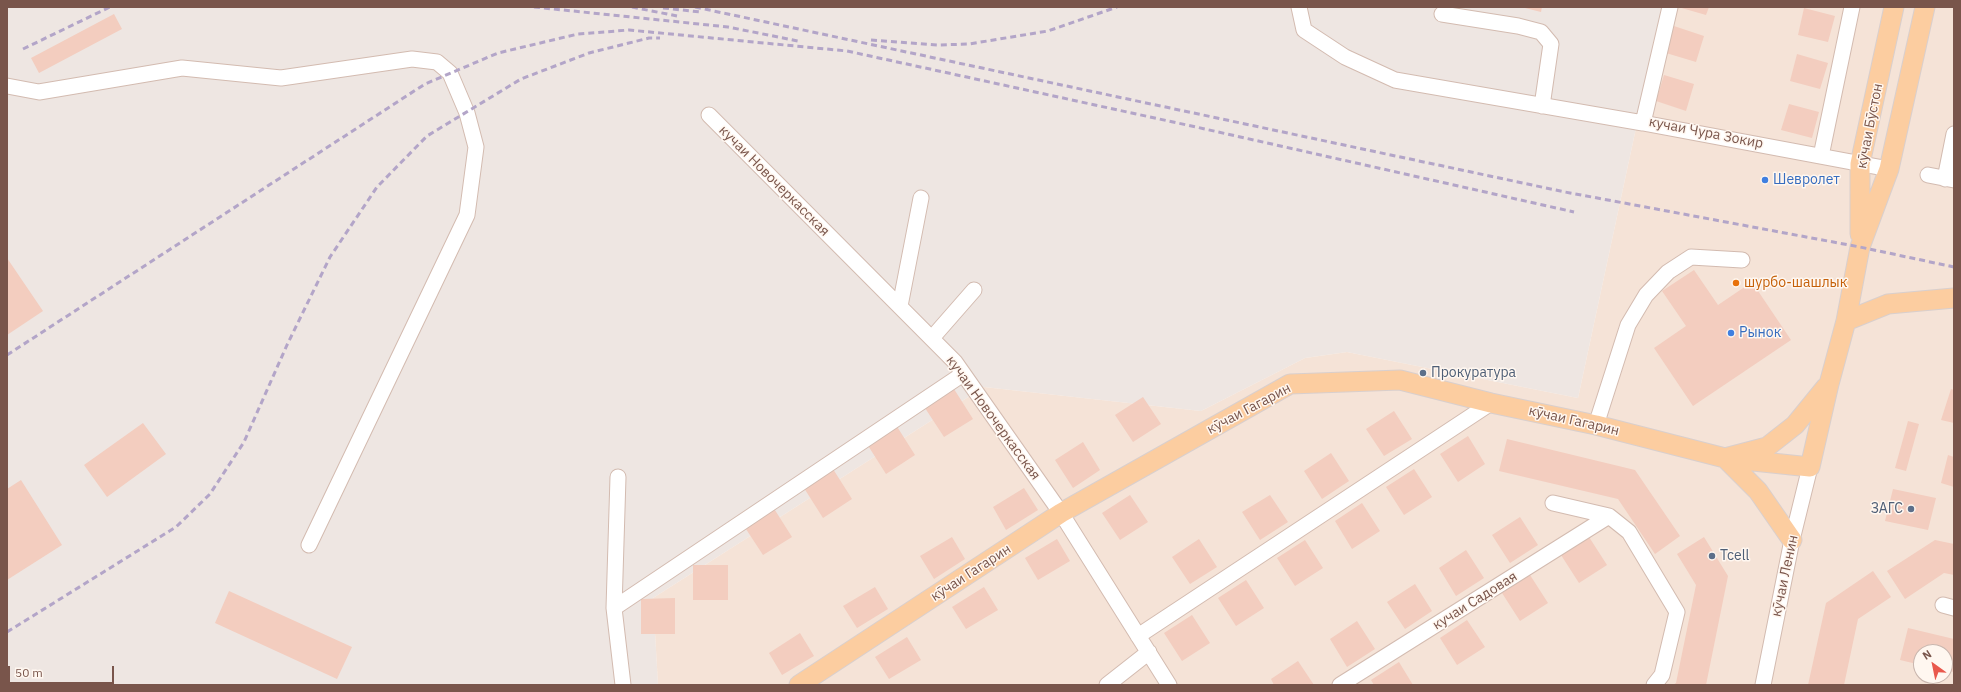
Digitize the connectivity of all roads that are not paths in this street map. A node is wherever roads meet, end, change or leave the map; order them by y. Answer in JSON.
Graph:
{"nodes":[{"id":1,"x":1299,"y":7,"type":"edge"},
{"id":2,"x":1670,"y":7,"type":"edge"},
{"id":3,"x":1852,"y":7,"type":"edge"},
{"id":4,"x":1894,"y":7,"type":"edge"},
{"id":5,"x":1924,"y":7,"type":"edge"},
{"id":6,"x":1442,"y":14,"type":"dead end"},
{"id":7,"x":1885,"y":49,"type":"junction"},
{"id":8,"x":1915,"y":56,"type":"junction"},
{"id":9,"x":7,"y":86,"type":"edge"},
{"id":10,"x":1542,"y":106,"type":"junction"},
{"id":11,"x":709,"y":115,"type":"dead end"},
{"id":12,"x":1643,"y":123,"type":"junction"},
{"id":13,"x":1954,"y":134,"type":"edge"},
{"id":14,"x":1822,"y":156,"type":"junction"},
{"id":15,"x":1860,"y":164,"type":"junction"},
{"id":16,"x":1889,"y":169,"type":"junction"},
{"id":17,"x":1928,"y":175,"type":"dead end"},
{"id":18,"x":1950,"y":180,"type":"edge"},
{"id":19,"x":921,"y":198,"type":"dead end"},
{"id":20,"x":1860,"y":247,"type":"junction"},
{"id":21,"x":1742,"y":260,"type":"dead end"},
{"id":22,"x":974,"y":290,"type":"dead end"},
{"id":23,"x":1954,"y":298,"type":"edge"},
{"id":24,"x":900,"y":306,"type":"junction"},
{"id":25,"x":1846,"y":321,"type":"junction"},
{"id":26,"x":932,"y":338,"type":"junction"},
{"id":27,"x":964,"y":374,"type":"junction"},
{"id":28,"x":1828,"y":384,"type":"junction"},
{"id":29,"x":1491,"y":403,"type":"junction"},
{"id":30,"x":1596,"y":425,"type":"junction"},
{"id":31,"x":1725,"y":458,"type":"junction"},
{"id":32,"x":1810,"y":467,"type":"junction"},
{"id":33,"x":618,"y":478,"type":"dead end"},
{"id":34,"x":1553,"y":503,"type":"dead end"},
{"id":35,"x":1061,"y":513,"type":"junction"},
{"id":36,"x":1609,"y":516,"type":"junction"},
{"id":37,"x":1792,"y":540,"type":"junction"},
{"id":38,"x":309,"y":545,"type":"dead end"},
{"id":39,"x":614,"y":608,"type":"junction"},
{"id":40,"x":1138,"y":636,"type":"junction"},
{"id":41,"x":1149,"y":652,"type":"junction"},
{"id":42,"x":623,"y":685,"type":"edge"},
{"id":43,"x":800,"y":685,"type":"edge"},
{"id":44,"x":1107,"y":685,"type":"edge"},
{"id":45,"x":1169,"y":685,"type":"edge"},
{"id":46,"x":1340,"y":685,"type":"edge"},
{"id":47,"x":1654,"y":685,"type":"edge"},
{"id":48,"x":1763,"y":685,"type":"edge"}],
"edges":[{"from":1,"to":10,"type":"street"},
{"from":2,"to":12,"type":"street","name":"кучаи Чура Зокир"},
{"from":3,"to":14,"type":"street"},
{"from":4,"to":7,"type":"main road","name":"кӯчаи Бӯстон"},
{"from":5,"to":8,"type":"main road"},
{"from":6,"to":10,"type":"street"},
{"from":7,"to":8,"type":"main road"},
{"from":7,"to":15,"type":"main road","name":"кӯчаи Бӯстон"},
{"from":8,"to":16,"type":"main road"},
{"from":9,"to":38,"type":"street"},
{"from":10,"to":12,"type":"street"},
{"from":11,"to":24,"type":"street","name":"кучаи Новочеркасская"},
{"from":12,"to":14,"type":"street","name":"кучаи Чура Зокир"},
{"from":13,"to":18,"type":"street"},
{"from":14,"to":15,"type":"street","name":"кучаи Чура Зокир"},
{"from":15,"to":16,"type":"street","name":"кучаи Чура Зокир"},
{"from":15,"to":20,"type":"main road","name":"кӯчаи Бӯстон"},
{"from":16,"to":20,"type":"main road"},
{"from":17,"to":18,"type":"street"},
{"from":19,"to":24,"type":"street"},
{"from":20,"to":25,"type":"main road"},
{"from":21,"to":30,"type":"street"},
{"from":22,"to":26,"type":"street"},
{"from":23,"to":25,"type":"main road"},
{"from":24,"to":26,"type":"street","name":"кучаи Новочеркасская"},
{"from":25,"to":28,"type":"main road"},
{"from":26,"to":27,"type":"street","name":"кучаи Новочеркасская"},
{"from":27,"to":35,"type":"street","name":"кучаи Новочеркасская"},
{"from":27,"to":39,"type":"street"},
{"from":28,"to":31,"type":"main road"},
{"from":28,"to":32,"type":"main road"},
{"from":29,"to":30,"type":"main road","name":"кӯчаи Гагарин"},
{"from":29,"to":35,"type":"main road","name":"кӯчаи Гагарин"},
{"from":29,"to":40,"type":"street"},
{"from":30,"to":31,"type":"main road","name":"кӯчаи Гагарин"},
{"from":31,"to":32,"type":"main road","name":"кӯчаи Гагарин"},
{"from":31,"to":37,"type":"main road"},
{"from":32,"to":37,"type":"street","name":"кӯчаи Ленин"},
{"from":33,"to":39,"type":"street"},
{"from":34,"to":36,"type":"street"},
{"from":35,"to":40,"type":"street","name":"кучаи Новочеркасская"},
{"from":35,"to":43,"type":"main road","name":"кӯчаи Гагарин"},
{"from":36,"to":46,"type":"street","name":"кучаи Садовая"},
{"from":36,"to":47,"type":"street"},
{"from":37,"to":48,"type":"street","name":"кӯчаи Ленин"},
{"from":39,"to":42,"type":"street"},
{"from":40,"to":41,"type":"street","name":"кучаи Новочеркасская"},
{"from":41,"to":44,"type":"street"},
{"from":41,"to":45,"type":"street","name":"кучаи Новочеркасская"}]}
